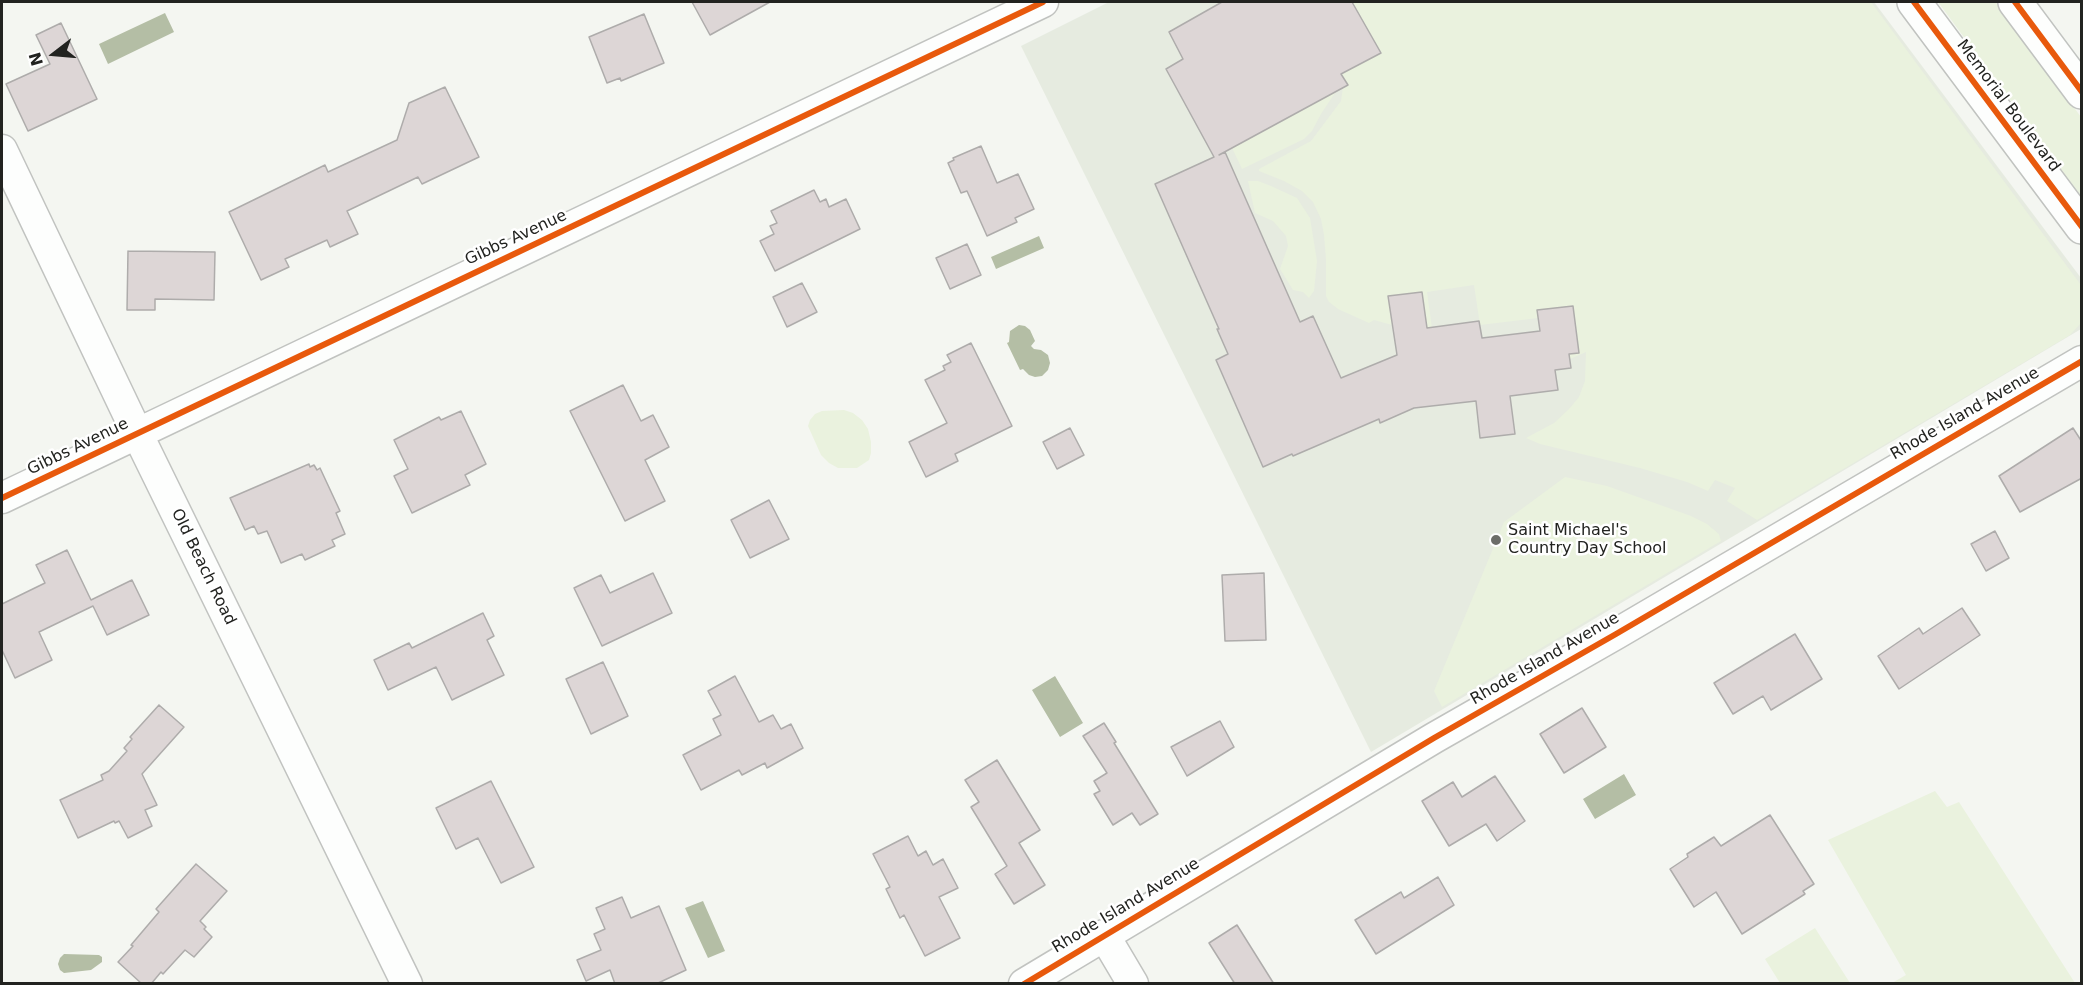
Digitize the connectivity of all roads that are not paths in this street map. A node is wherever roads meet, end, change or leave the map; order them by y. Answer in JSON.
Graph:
{"nodes":[{"id":1,"x":1043,"y":2,"type":"edge"},
{"id":2,"x":1914,"y":2,"type":"edge"},
{"id":3,"x":2015,"y":2,"type":"edge"},
{"id":4,"x":2082,"y":92,"type":"edge"},
{"id":5,"x":2,"y":150,"type":"edge"},
{"id":6,"x":2082,"y":228,"type":"edge"},
{"id":7,"x":2082,"y":361,"type":"edge"},
{"id":8,"x":137,"y":433,"type":"junction"},
{"id":9,"x":2,"y":498,"type":"edge"},
{"id":10,"x":1104,"y":935,"type":"junction"},
{"id":11,"x":407,"y":984,"type":"edge"},
{"id":12,"x":1024,"y":984,"type":"edge"},
{"id":13,"x":1133,"y":984,"type":"edge"}],
"edges":[{"from":1,"to":8,"type":"street","name":"Gibbs Avenue"},
{"from":2,"to":6,"type":"main road","name":"Memorial Boulevard"},
{"from":3,"to":4,"type":"main road"},
{"from":5,"to":8,"type":"street","name":"Old Beach Road"},
{"from":7,"to":10,"type":"street","name":"Rhode Island Avenue"},
{"from":8,"to":9,"type":"street","name":"Gibbs Avenue"},
{"from":8,"to":11,"type":"street","name":"Old Beach Road"},
{"from":10,"to":12,"type":"street","name":"Rhode Island Avenue"},
{"from":10,"to":13,"type":"street"}]}
